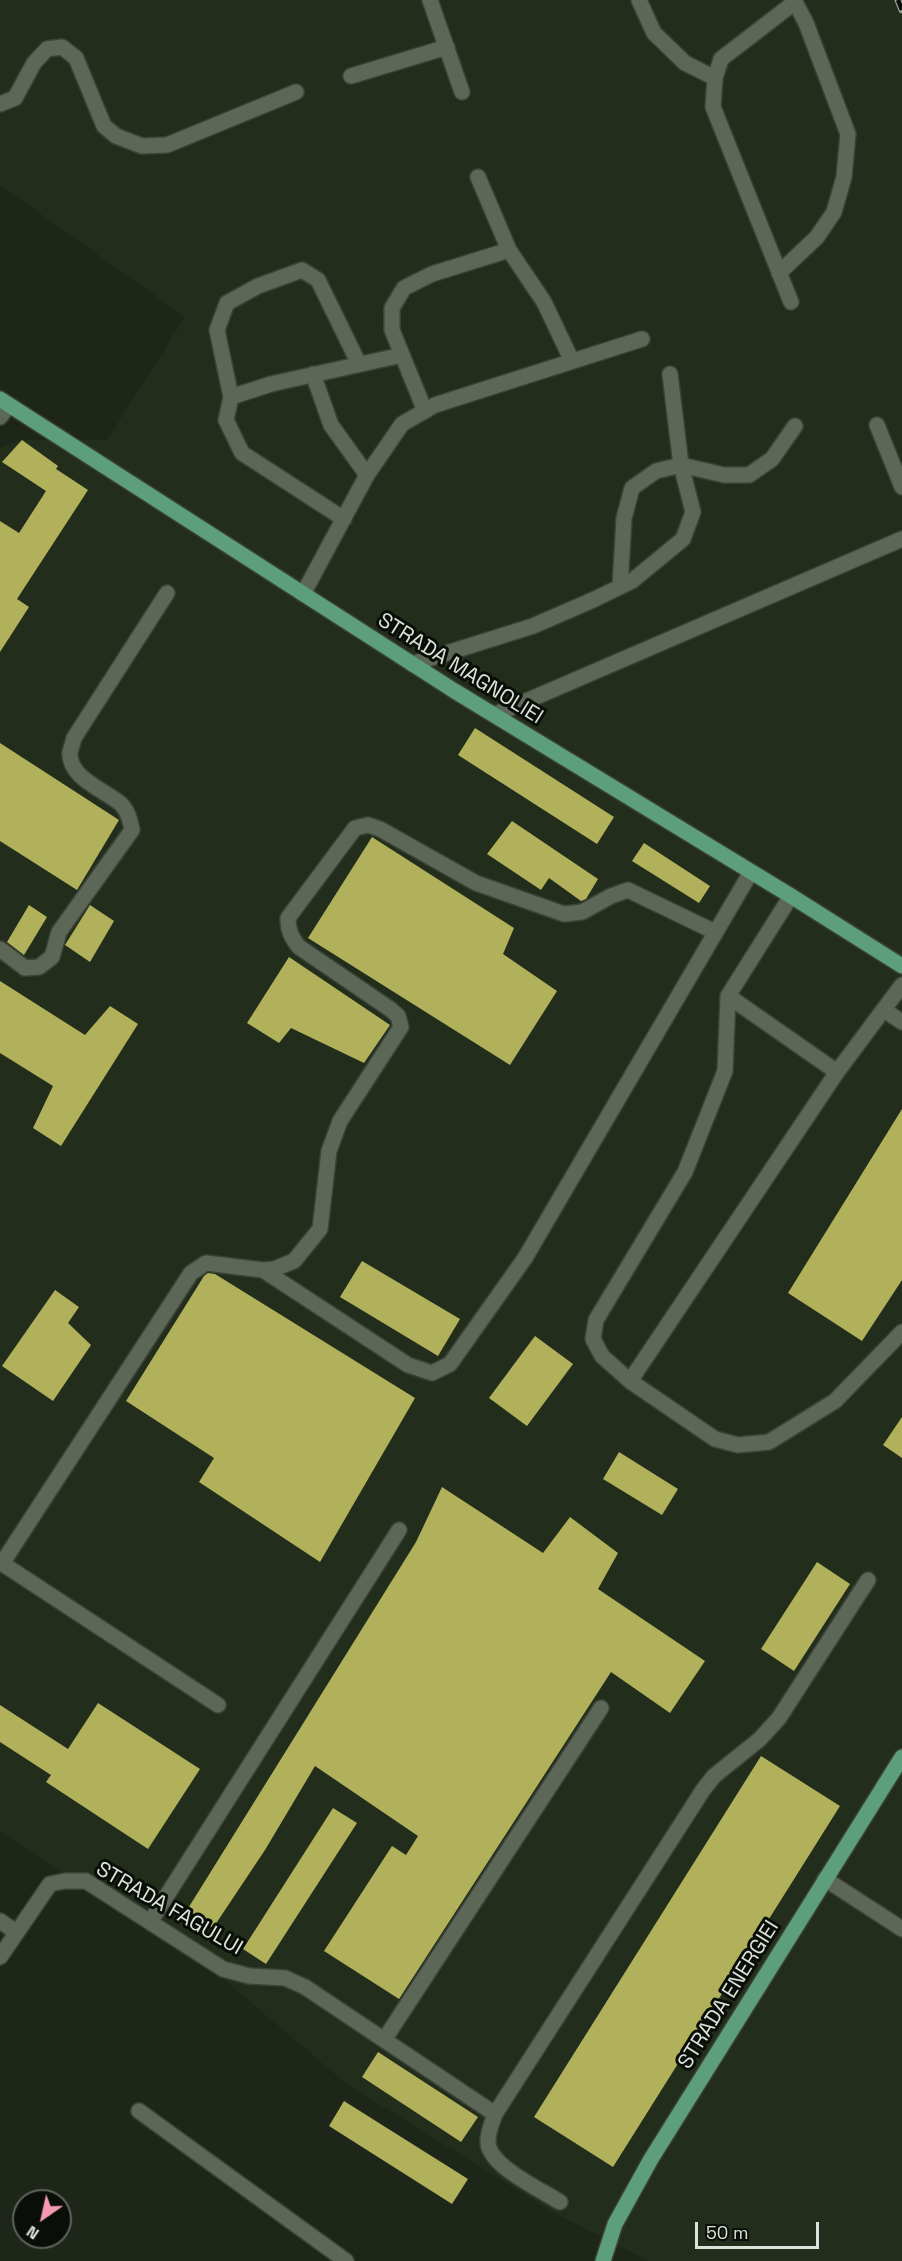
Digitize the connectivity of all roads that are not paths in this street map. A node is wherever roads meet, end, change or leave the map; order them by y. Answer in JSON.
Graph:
{"nodes":[{"id":1,"x":430,"y":0,"type":"edge"},
{"id":2,"x":639,"y":0,"type":"edge"},
{"id":3,"x":795,"y":1,"type":"edge"},
{"id":4,"x":447,"y":47,"type":"junction"},
{"id":5,"x":351,"y":76,"type":"dead end"},
{"id":6,"x":715,"y":78,"type":"junction"},
{"id":7,"x":296,"y":92,"type":"dead end"},
{"id":8,"x":462,"y":92,"type":"dead end"},
{"id":9,"x":0,"y":105,"type":"edge"},
{"id":10,"x":478,"y":177,"type":"dead end"},
{"id":11,"x":509,"y":250,"type":"junction"},
{"id":12,"x":779,"y":273,"type":"junction"},
{"id":13,"x":791,"y":302,"type":"dead end"},
{"id":14,"x":642,"y":339,"type":"dead end"},
{"id":15,"x":402,"y":355,"type":"junction"},
{"id":16,"x":572,"y":361,"type":"junction"},
{"id":17,"x":359,"y":364,"type":"junction"},
{"id":18,"x":313,"y":374,"type":"junction"},
{"id":19,"x":670,"y":374,"type":"dead end"},
{"id":20,"x":231,"y":397,"type":"junction"},
{"id":21,"x":3,"y":407,"type":"edge"},
{"id":22,"x":425,"y":411,"type":"junction"},
{"id":23,"x":877,"y":425,"type":"dead end"},
{"id":24,"x":795,"y":426,"type":"dead end"},
{"id":25,"x":681,"y":465,"type":"junction"},
{"id":26,"x":367,"y":475,"type":"junction"},
{"id":27,"x":902,"y":487,"type":"edge"},
{"id":28,"x":344,"y":519,"type":"junction"},
{"id":29,"x":902,"y":539,"type":"edge"},
{"id":30,"x":620,"y":586,"type":"junction"},
{"id":31,"x":167,"y":593,"type":"dead end"},
{"id":32,"x":303,"y":594,"type":"junction"},
{"id":33,"x":412,"y":664,"type":"junction"},
{"id":34,"x":494,"y":715,"type":"junction"},
{"id":35,"x":752,"y":872,"type":"junction"},
{"id":36,"x":791,"y":896,"type":"junction"},
{"id":37,"x":715,"y":932,"type":"junction"},
{"id":38,"x":0,"y":949,"type":"edge"},
{"id":39,"x":902,"y":966,"type":"edge"},
{"id":40,"x":902,"y":985,"type":"edge"},
{"id":41,"x":728,"y":996,"type":"junction"},
{"id":42,"x":884,"y":1010,"type":"junction"},
{"id":43,"x":902,"y":1022,"type":"edge"},
{"id":44,"x":837,"y":1072,"type":"junction"},
{"id":45,"x":263,"y":1270,"type":"junction"},
{"id":46,"x":902,"y":1332,"type":"edge"},
{"id":47,"x":630,"y":1380,"type":"junction"},
{"id":48,"x":399,"y":1530,"type":"dead end"},
{"id":49,"x":2,"y":1562,"type":"edge"},
{"id":50,"x":868,"y":1580,"type":"dead end"},
{"id":51,"x":218,"y":1705,"type":"dead end"},
{"id":52,"x":602,"y":1708,"type":"dead end"},
{"id":53,"x":902,"y":1757,"type":"edge"},
{"id":54,"x":825,"y":1880,"type":"junction"},
{"id":55,"x":0,"y":1921,"type":"edge"},
{"id":56,"x":150,"y":1923,"type":"junction"},
{"id":57,"x":902,"y":1929,"type":"edge"},
{"id":58,"x":16,"y":1932,"type":"junction"},
{"id":59,"x":0,"y":1956,"type":"edge"},
{"id":60,"x":384,"y":2040,"type":"junction"},
{"id":61,"x":139,"y":2110,"type":"dead end"},
{"id":62,"x":495,"y":2114,"type":"junction"},
{"id":63,"x":560,"y":2202,"type":"dead end"},
{"id":64,"x":346,"y":2261,"type":"edge"},
{"id":65,"x":603,"y":2261,"type":"edge"}],
"edges":[{"from":1,"to":4,"type":"street"},
{"from":2,"to":6,"type":"street"},
{"from":3,"to":6,"type":"street"},
{"from":3,"to":12,"type":"street"},
{"from":4,"to":5,"type":"street"},
{"from":4,"to":8,"type":"street"},
{"from":6,"to":12,"type":"street"},
{"from":7,"to":9,"type":"street"},
{"from":10,"to":11,"type":"street"},
{"from":11,"to":15,"type":"street"},
{"from":11,"to":16,"type":"street"},
{"from":12,"to":13,"type":"street"},
{"from":14,"to":16,"type":"street"},
{"from":15,"to":17,"type":"street"},
{"from":15,"to":22,"type":"street"},
{"from":16,"to":22,"type":"street"},
{"from":17,"to":18,"type":"street"},
{"from":17,"to":20,"type":"street"},
{"from":18,"to":20,"type":"street"},
{"from":18,"to":26,"type":"street"},
{"from":19,"to":25,"type":"street"},
{"from":20,"to":28,"type":"street"},
{"from":21,"to":32,"type":"main road","name":"STRADA MAGNOLIEI"},
{"from":22,"to":26,"type":"street"},
{"from":23,"to":27,"type":"street"},
{"from":24,"to":25,"type":"street"},
{"from":25,"to":30,"type":"street"},
{"from":25,"to":30,"type":"street"},
{"from":26,"to":28,"type":"street"},
{"from":28,"to":32,"type":"street"},
{"from":29,"to":34,"type":"street"},
{"from":30,"to":33,"type":"street"},
{"from":31,"to":38,"type":"street"},
{"from":32,"to":33,"type":"main road","name":"STRADA MAGNOLIEI"},
{"from":33,"to":34,"type":"main road","name":"STRADA MAGNOLIEI"},
{"from":34,"to":35,"type":"main road","name":"STRADA MAGNOLIEI"},
{"from":35,"to":36,"type":"main road","name":"STRADA MAGNOLIEI"},
{"from":35,"to":37,"type":"street"},
{"from":36,"to":39,"type":"main road","name":"STRADA MAGNOLIEI"},
{"from":36,"to":41,"type":"street"},
{"from":37,"to":45,"type":"street"},
{"from":37,"to":45,"type":"street"},
{"from":40,"to":42,"type":"street"},
{"from":41,"to":44,"type":"street"},
{"from":41,"to":47,"type":"street"},
{"from":42,"to":43,"type":"street"},
{"from":42,"to":44,"type":"street"},
{"from":44,"to":47,"type":"street"},
{"from":45,"to":49,"type":"street"},
{"from":46,"to":47,"type":"street"},
{"from":48,"to":56,"type":"street"},
{"from":49,"to":51,"type":"street"},
{"from":50,"to":62,"type":"street"},
{"from":52,"to":60,"type":"street"},
{"from":53,"to":54,"type":"main road","name":"STRADA ENERGIEI"},
{"from":54,"to":57,"type":"street"},
{"from":54,"to":65,"type":"main road","name":"STRADA ENERGIEI"},
{"from":55,"to":58,"type":"street"},
{"from":56,"to":58,"type":"street","name":"STRADA FAGULUI"},
{"from":56,"to":60,"type":"street","name":"STRADA FAGULUI"},
{"from":58,"to":59,"type":"street","name":"STRADA FAGULUI"},
{"from":60,"to":62,"type":"street","name":"STRADA FAGULUI"},
{"from":61,"to":64,"type":"street"},
{"from":62,"to":63,"type":"street"}]}
